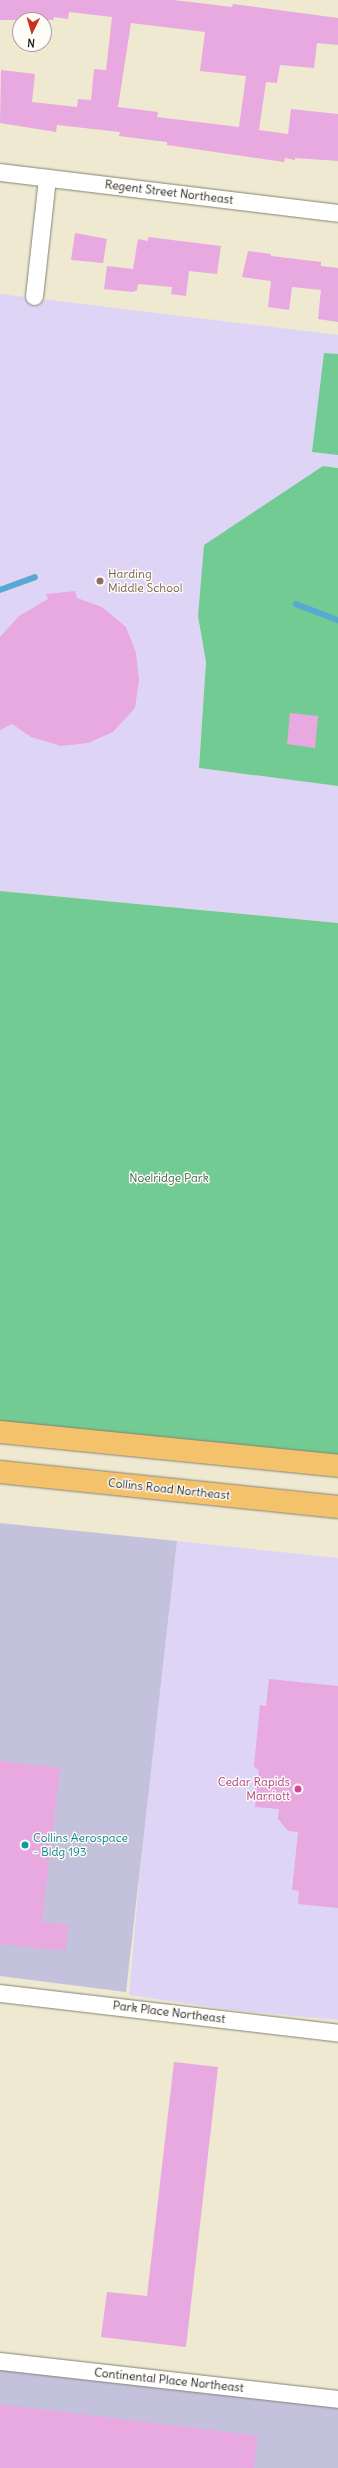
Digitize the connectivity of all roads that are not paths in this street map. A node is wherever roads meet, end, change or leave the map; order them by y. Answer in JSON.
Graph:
{"nodes":[{"id":1,"x":0,"y":172,"type":"edge"},
{"id":2,"x":47,"y":178,"type":"junction"},
{"id":3,"x":338,"y":213,"type":"edge"},
{"id":4,"x":34,"y":296,"type":"dead end"},
{"id":5,"x":0,"y":1432,"type":"edge"},
{"id":6,"x":338,"y":1466,"type":"edge"},
{"id":7,"x":0,"y":1472,"type":"edge"},
{"id":8,"x":338,"y":1507,"type":"edge"},
{"id":9,"x":0,"y":1993,"type":"edge"},
{"id":10,"x":338,"y":2033,"type":"edge"},
{"id":11,"x":0,"y":2361,"type":"edge"},
{"id":12,"x":338,"y":2399,"type":"edge"}],
"edges":[{"from":1,"to":2,"type":"street","name":"Regent Street Northeast"},
{"from":2,"to":3,"type":"street","name":"Regent Street Northeast"},
{"from":2,"to":4,"type":"street"},
{"from":5,"to":6,"type":"highway"},
{"from":7,"to":8,"type":"highway","name":"Collins Road Northeast"},
{"from":9,"to":10,"type":"street","name":"Park Place Northeast"},
{"from":11,"to":12,"type":"street","name":"Continental Place Northeast"}]}
